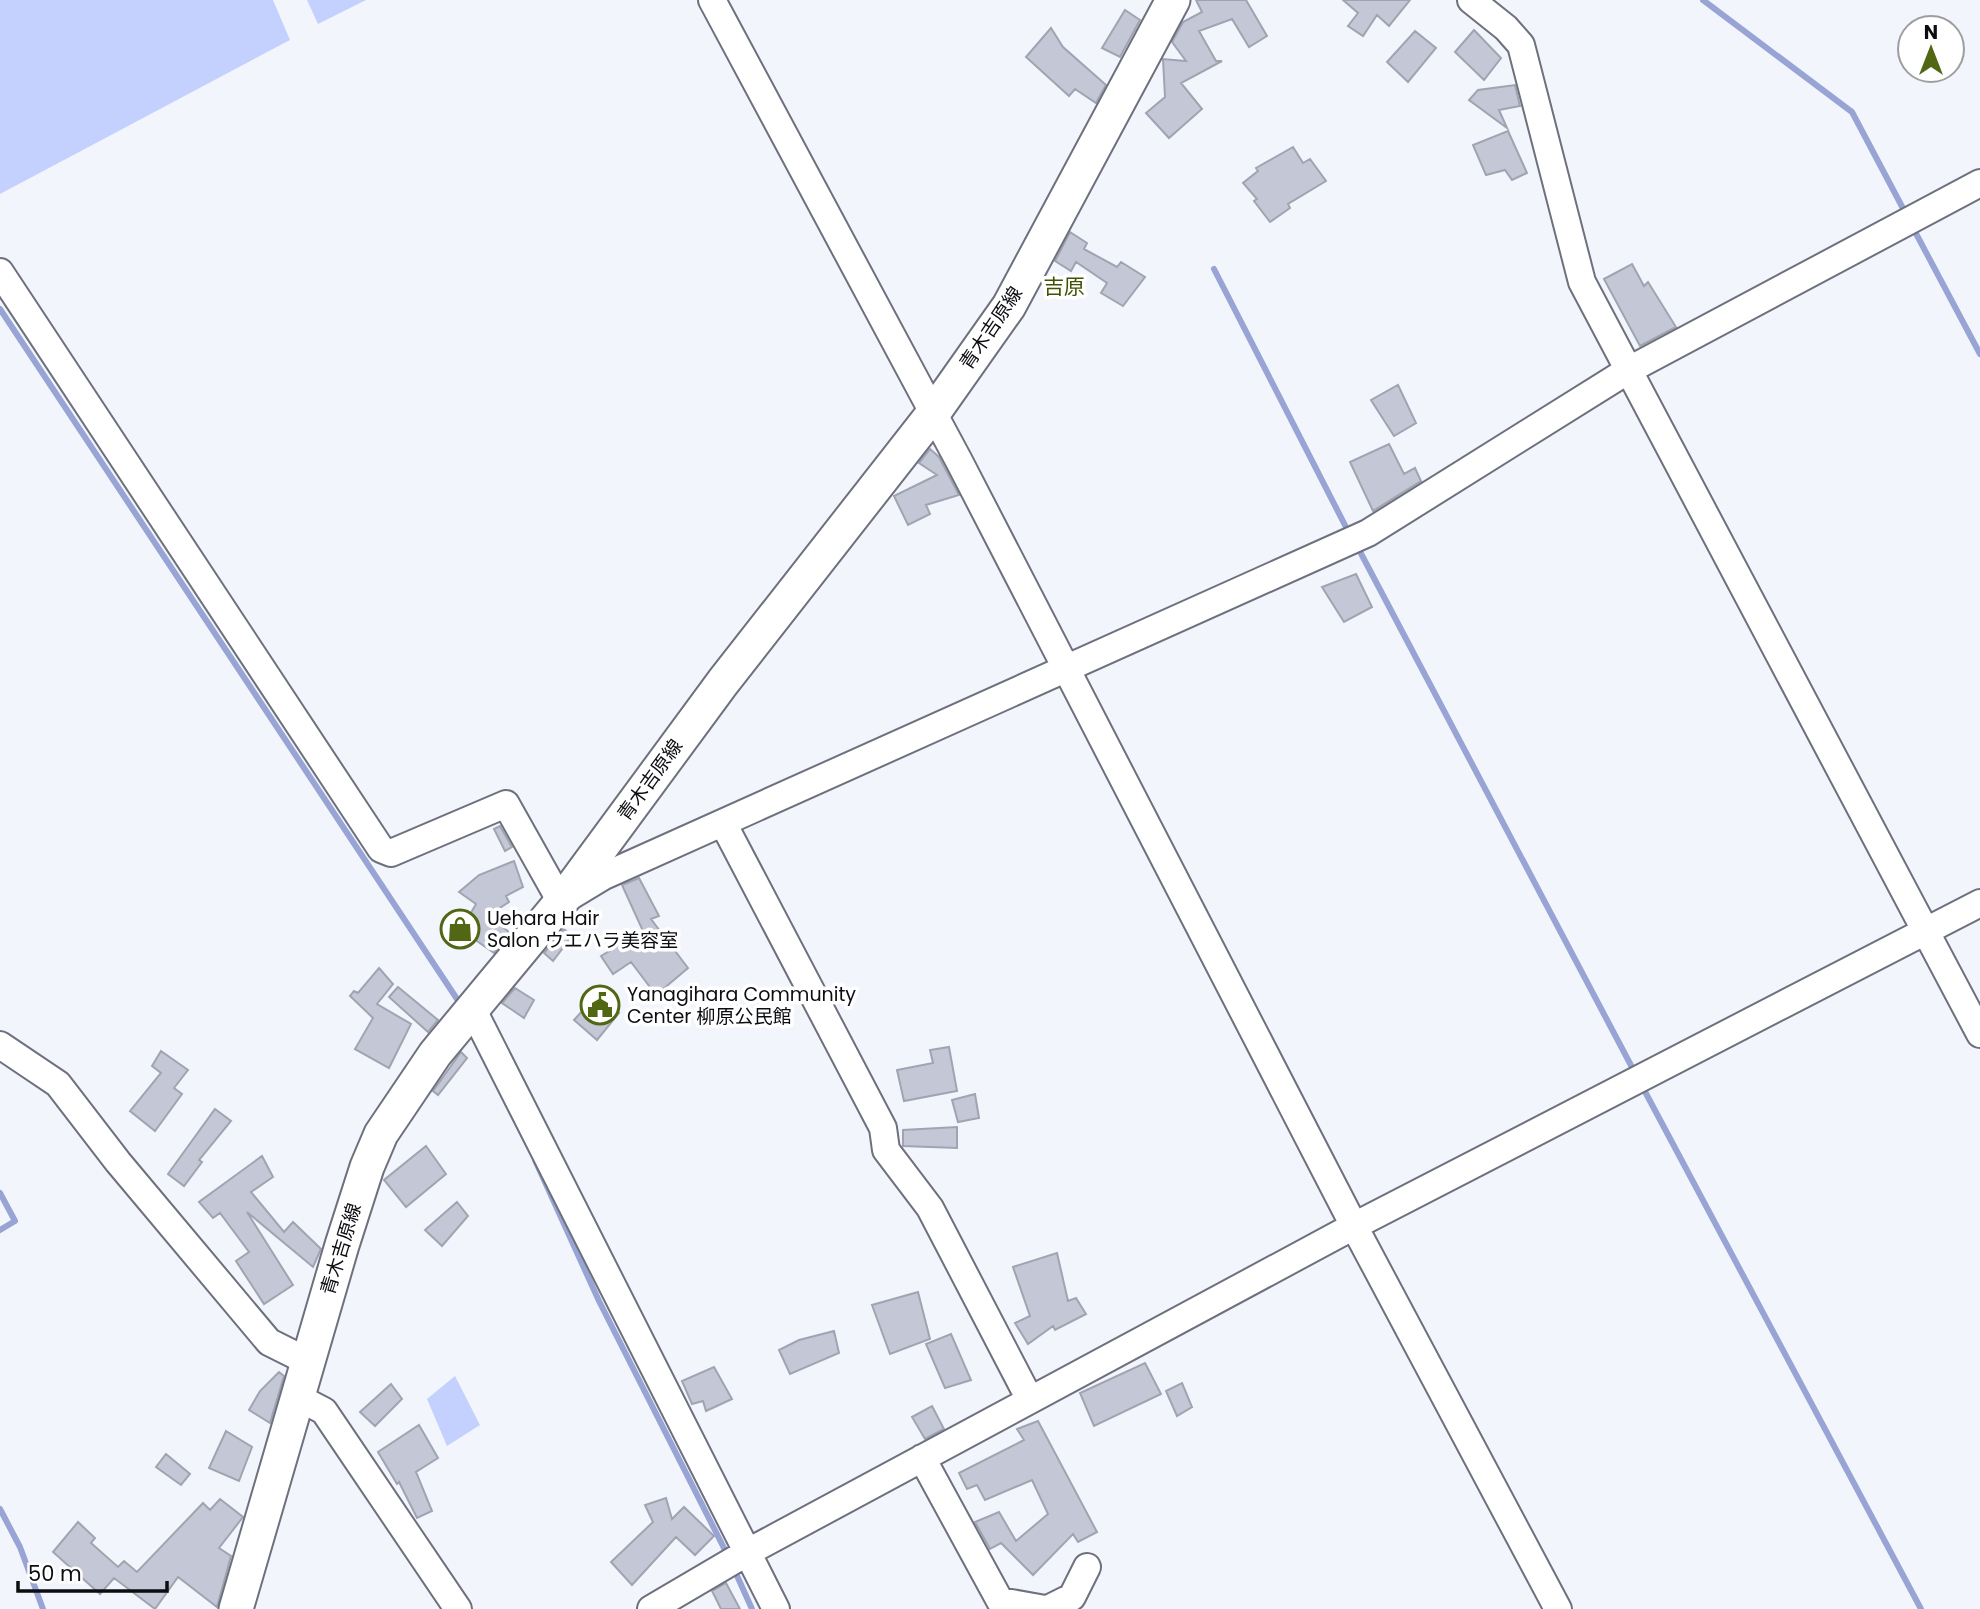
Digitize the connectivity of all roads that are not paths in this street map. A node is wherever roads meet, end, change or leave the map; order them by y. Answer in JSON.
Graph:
{"nodes":[{"id":1,"x":712,"y":0,"type":"edge"},
{"id":2,"x":1173,"y":0,"type":"edge"},
{"id":3,"x":1471,"y":0,"type":"edge"},
{"id":4,"x":1980,"y":183,"type":"edge"},
{"id":5,"x":0,"y":272,"type":"edge"},
{"id":6,"x":1627,"y":371,"type":"junction"},
{"id":7,"x":932,"y":415,"type":"junction"},
{"id":8,"x":1066,"y":670,"type":"junction"},
{"id":9,"x":723,"y":823,"type":"junction"},
{"id":10,"x":561,"y":902,"type":"junction"},
{"id":11,"x":1980,"y":903,"type":"edge"},
{"id":12,"x":1926,"y":932,"type":"junction"},
{"id":13,"x":473,"y":1010,"type":"junction"},
{"id":14,"x":1980,"y":1034,"type":"edge"},
{"id":15,"x":0,"y":1045,"type":"edge"},
{"id":16,"x":1354,"y":1226,"type":"junction"},
{"id":17,"x":307,"y":1361,"type":"junction"},
{"id":18,"x":299,"y":1398,"type":"junction"},
{"id":19,"x":1030,"y":1400,"type":"junction"},
{"id":20,"x":922,"y":1458,"type":"junction"},
{"id":21,"x":748,"y":1552,"type":"junction"},
{"id":22,"x":1087,"y":1567,"type":"dead end"},
{"id":23,"x":236,"y":1609,"type":"edge"},
{"id":24,"x":458,"y":1609,"type":"edge"},
{"id":25,"x":651,"y":1609,"type":"edge"},
{"id":26,"x":776,"y":1609,"type":"edge"},
{"id":27,"x":1046,"y":1609,"type":"edge"},
{"id":28,"x":1558,"y":1609,"type":"edge"}],
"edges":[{"from":1,"to":7,"type":"street"},
{"from":2,"to":7,"type":"main road","name":"青木吉原線"},
{"from":3,"to":6,"type":"street"},
{"from":4,"to":6,"type":"street"},
{"from":5,"to":10,"type":"street"},
{"from":6,"to":8,"type":"street"},
{"from":6,"to":12,"type":"street"},
{"from":7,"to":8,"type":"street"},
{"from":7,"to":10,"type":"main road","name":"青木吉原線"},
{"from":8,"to":9,"type":"street"},
{"from":8,"to":16,"type":"street"},
{"from":9,"to":10,"type":"street"},
{"from":9,"to":19,"type":"street"},
{"from":10,"to":13,"type":"main road","name":"青木吉原線"},
{"from":11,"to":12,"type":"street"},
{"from":12,"to":14,"type":"street"},
{"from":12,"to":16,"type":"street"},
{"from":13,"to":17,"type":"main road","name":"青木吉原線"},
{"from":13,"to":21,"type":"street"},
{"from":15,"to":17,"type":"street"},
{"from":16,"to":19,"type":"street"},
{"from":16,"to":28,"type":"street"},
{"from":17,"to":18,"type":"main road","name":"青木吉原線"},
{"from":18,"to":23,"type":"main road","name":"青木吉原線"},
{"from":18,"to":24,"type":"street"},
{"from":19,"to":20,"type":"street"},
{"from":20,"to":21,"type":"street"},
{"from":20,"to":27,"type":"street"},
{"from":21,"to":25,"type":"street"},
{"from":21,"to":26,"type":"street"},
{"from":22,"to":27,"type":"street"}]}
